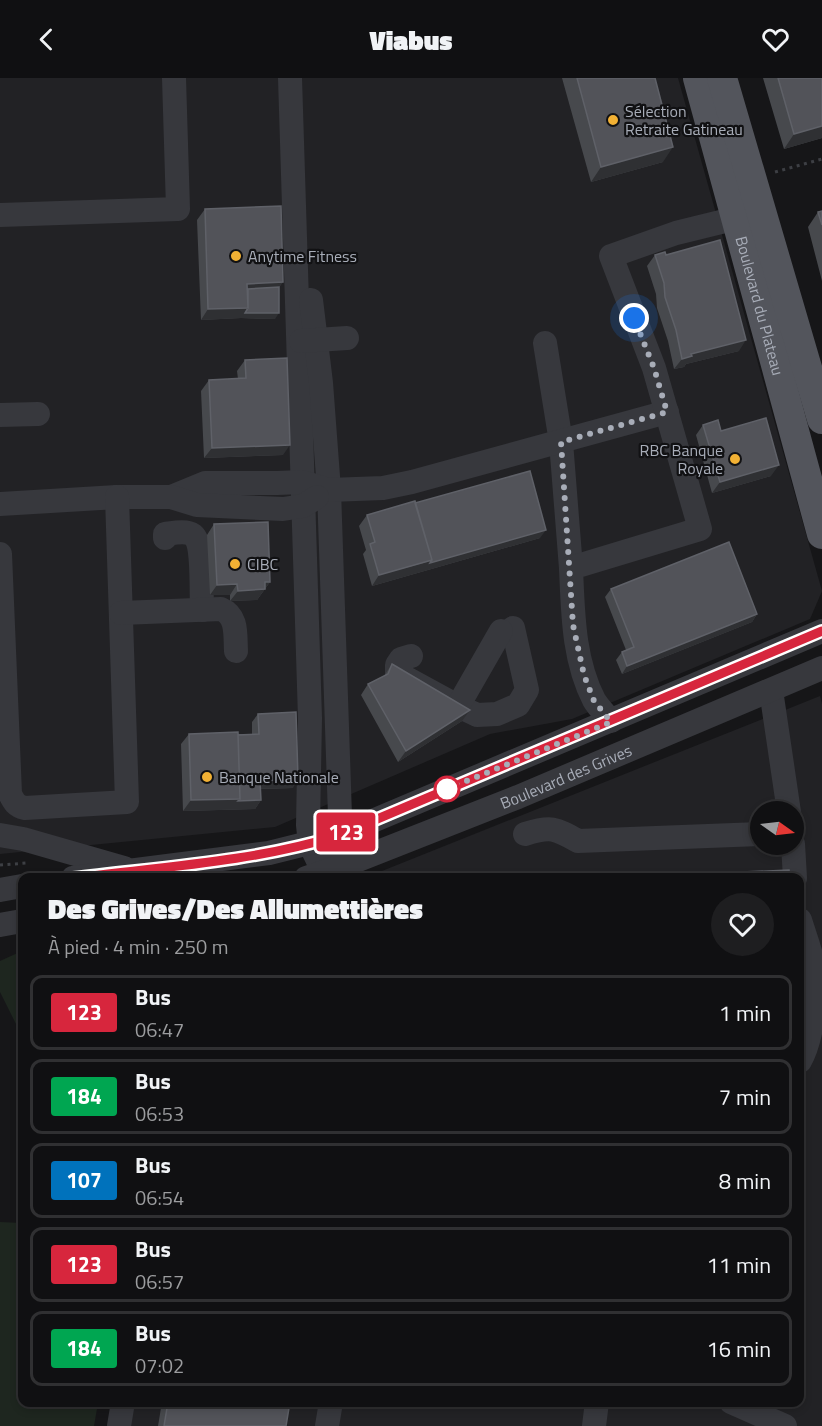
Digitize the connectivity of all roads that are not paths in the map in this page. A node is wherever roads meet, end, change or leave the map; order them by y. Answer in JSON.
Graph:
{"nodes":[{"id":1,"x":174,"y":78,"type":"edge"},
{"id":2,"x":290,"y":78,"type":"edge"},
{"id":3,"x":698,"y":78,"type":"edge"},
{"id":4,"x":722,"y":78,"type":"edge"},
{"id":5,"x":0,"y":215,"type":"edge"},
{"id":6,"x":737,"y":218,"type":"junction"},
{"id":7,"x":347,"y":338,"type":"dead end"},
{"id":8,"x":307,"y":341,"type":"junction"},
{"id":9,"x":545,"y":342,"type":"dead end"},
{"id":10,"x":667,"y":412,"type":"junction"},
{"id":11,"x":38,"y":414,"type":"dead end"},
{"id":12,"x":0,"y":415,"type":"edge"},
{"id":13,"x":822,"y":419,"type":"edge"},
{"id":14,"x":561,"y":442,"type":"junction"},
{"id":15,"x":302,"y":482,"type":"junction"},
{"id":16,"x":329,"y":490,"type":"junction"},
{"id":17,"x":117,"y":497,"type":"junction"},
{"id":18,"x":171,"y":497,"type":"junction"},
{"id":19,"x":0,"y":504,"type":"edge"},
{"id":20,"x":303,"y":506,"type":"junction"},
{"id":21,"x":822,"y":534,"type":"edge"},
{"id":22,"x":165,"y":538,"type":"dead end"},
{"id":23,"x":0,"y":554,"type":"edge"},
{"id":24,"x":571,"y":568,"type":"junction"},
{"id":25,"x":202,"y":610,"type":"junction"},
{"id":26,"x":121,"y":614,"type":"junction"},
{"id":27,"x":822,"y":631,"type":"edge"},
{"id":28,"x":236,"y":651,"type":"dead end"},
{"id":29,"x":411,"y":656,"type":"dead end"},
{"id":30,"x":822,"y":668,"type":"edge"},
{"id":31,"x":771,"y":690,"type":"junction"},
{"id":32,"x":468,"y":711,"type":"junction"},
{"id":33,"x":611,"y":722,"type":"junction"},
{"id":34,"x":787,"y":801,"type":"edge"},
{"id":35,"x":525,"y":834,"type":"dead end"},
{"id":36,"x":750,"y":834,"type":"edge"},
{"id":37,"x":0,"y":836,"type":"edge"},
{"id":38,"x":337,"y":836,"type":"junction"},
{"id":39,"x":309,"y":844,"type":"junction"},
{"id":40,"x":794,"y":855,"type":"edge"},
{"id":41,"x":132,"y":870,"type":"junction"},
{"id":42,"x":110,"y":873,"type":"edge"},
{"id":43,"x":315,"y":873,"type":"edge"},
{"id":44,"x":316,"y":873,"type":"edge"},
{"id":45,"x":320,"y":873,"type":"edge"},
{"id":46,"x":795,"y":873,"type":"edge"},
{"id":47,"x":18,"y":887,"type":"edge"},
{"id":48,"x":0,"y":890,"type":"edge"},
{"id":49,"x":18,"y":922,"type":"edge"},
{"id":50,"x":0,"y":926,"type":"edge"},
{"id":51,"x":804,"y":935,"type":"edge"},
{"id":52,"x":804,"y":1054,"type":"edge"},
{"id":53,"x":122,"y":1407,"type":"edge"},
{"id":54,"x":330,"y":1407,"type":"edge"},
{"id":55,"x":596,"y":1407,"type":"edge"},
{"id":56,"x":747,"y":1407,"type":"edge"},
{"id":57,"x":777,"y":1416,"type":"edge"},
{"id":58,"x":119,"y":1426,"type":"edge"},
{"id":59,"x":327,"y":1426,"type":"edge"},
{"id":60,"x":594,"y":1426,"type":"edge"}],
"edges":[{"from":1,"to":5,"type":"street"},
{"from":2,"to":8,"type":"street"},
{"from":3,"to":6,"type":"main road","name":"Boulevard du Plateau"},
{"from":4,"to":13,"type":"main road","name":"Boulevard du Plateau"},
{"from":6,"to":10,"type":"street"},
{"from":6,"to":21,"type":"main road","name":"Boulevard du Plateau"},
{"from":7,"to":8,"type":"street"},
{"from":8,"to":15,"type":"street"},
{"from":8,"to":16,"type":"street"},
{"from":9,"to":14,"type":"street"},
{"from":10,"to":14,"type":"street"},
{"from":10,"to":24,"type":"street"},
{"from":11,"to":12,"type":"street"},
{"from":14,"to":16,"type":"street"},
{"from":14,"to":24,"type":"street"},
{"from":15,"to":16,"type":"street"},
{"from":15,"to":18,"type":"street"},
{"from":15,"to":20,"type":"street"},
{"from":16,"to":20,"type":"street"},
{"from":16,"to":38,"type":"street"},
{"from":17,"to":18,"type":"street"},
{"from":17,"to":19,"type":"street"},
{"from":17,"to":26,"type":"street"},
{"from":18,"to":20,"type":"street"},
{"from":20,"to":39,"type":"street"},
{"from":22,"to":25,"type":"street"},
{"from":23,"to":26,"type":"street"},
{"from":24,"to":33,"type":"street"},
{"from":25,"to":26,"type":"street"},
{"from":25,"to":28,"type":"street"},
{"from":27,"to":33,"type":"street","name":"Boulevard des Grives"},
{"from":29,"to":32,"type":"street"},
{"from":30,"to":31,"type":"street","name":"Boulevard des Grives"},
{"from":31,"to":34,"type":"street"},
{"from":31,"to":45,"type":"street","name":"Boulevard des Grives"},
{"from":32,"to":32,"type":"street"},
{"from":33,"to":38,"type":"street","name":"Boulevard des Grives"},
{"from":35,"to":36,"type":"street"},
{"from":37,"to":41,"type":"street"},
{"from":38,"to":39,"type":"street","name":"Boulevard des Grives"},
{"from":38,"to":44,"type":"street"},
{"from":39,"to":41,"type":"street","name":"Boulevard des Grives"},
{"from":39,"to":43,"type":"street"},
{"from":40,"to":46,"type":"street"},
{"from":41,"to":42,"type":"street","name":"Boulevard des Grives"},
{"from":47,"to":48,"type":"street"},
{"from":49,"to":50,"type":"street"},
{"from":51,"to":52,"type":"street"},
{"from":53,"to":58,"type":"street"},
{"from":54,"to":59,"type":"street"},
{"from":55,"to":60,"type":"street"},
{"from":56,"to":57,"type":"street"}]}
